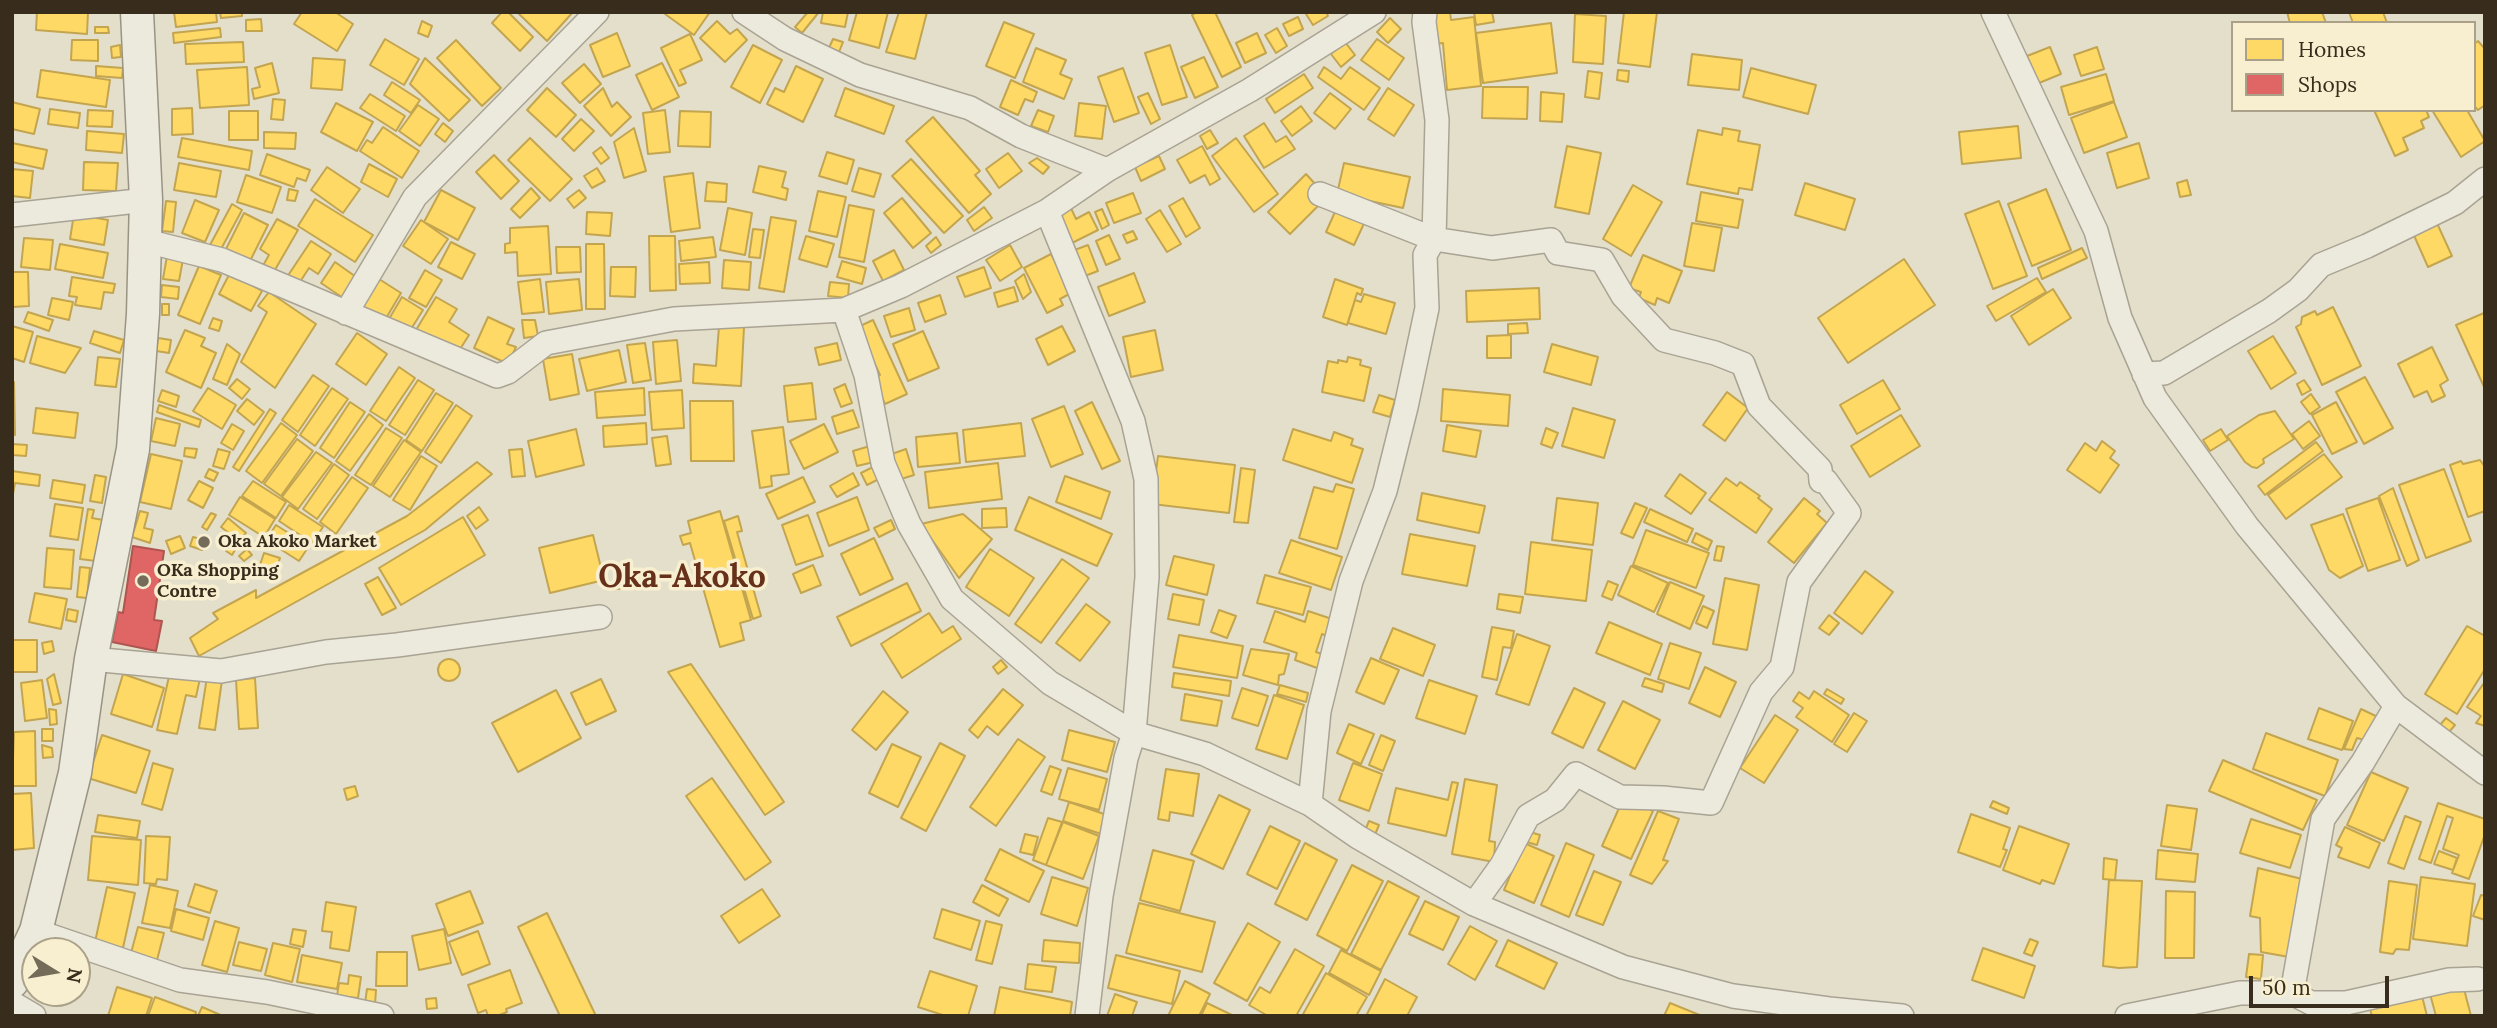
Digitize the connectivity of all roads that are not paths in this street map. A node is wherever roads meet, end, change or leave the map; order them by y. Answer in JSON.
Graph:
{"nodes":[{"id":1,"x":137,"y":12,"type":"edge"},
{"id":2,"x":597,"y":12,"type":"edge"},
{"id":3,"x":744,"y":12,"type":"edge"},
{"id":4,"x":1374,"y":12,"type":"edge"},
{"id":5,"x":1425,"y":12,"type":"edge"},
{"id":6,"x":1993,"y":12,"type":"edge"},
{"id":7,"x":1344,"y":20,"type":"edge"},
{"id":8,"x":1107,"y":170,"type":"junction"},
{"id":9,"x":2485,"y":179,"type":"edge"},
{"id":10,"x":1320,"y":194,"type":"dead end"},
{"id":11,"x":146,"y":200,"type":"junction"},
{"id":12,"x":1047,"y":211,"type":"junction"},
{"id":13,"x":12,"y":215,"type":"edge"},
{"id":14,"x":1434,"y":239,"type":"junction"},
{"id":15,"x":145,"y":241,"type":"junction"},
{"id":16,"x":844,"y":310,"type":"junction"},
{"id":17,"x":346,"y":313,"type":"junction"},
{"id":18,"x":2144,"y":374,"type":"junction"},
{"id":19,"x":600,"y":617,"type":"dead end"},
{"id":20,"x":91,"y":659,"type":"junction"},
{"id":21,"x":2396,"y":706,"type":"junction"},
{"id":22,"x":1134,"y":733,"type":"junction"},
{"id":23,"x":2485,"y":773,"type":"edge"},
{"id":24,"x":1310,"y":804,"type":"junction"},
{"id":25,"x":1474,"y":904,"type":"junction"},
{"id":26,"x":36,"y":931,"type":"junction"},
{"id":27,"x":2478,"y":979,"type":"dead end"},
{"id":28,"x":12,"y":982,"type":"edge"},
{"id":29,"x":2292,"y":993,"type":"junction"},
{"id":30,"x":12,"y":1003,"type":"edge"},
{"id":31,"x":1734,"y":1006,"type":"edge"},
{"id":32,"x":34,"y":1016,"type":"edge"},
{"id":33,"x":382,"y":1016,"type":"edge"},
{"id":34,"x":1087,"y":1016,"type":"edge"},
{"id":35,"x":1902,"y":1016,"type":"edge"},
{"id":36,"x":2127,"y":1016,"type":"edge"}],
"edges":[{"from":1,"to":11,"type":"main road"},
{"from":2,"to":17,"type":"street"},
{"from":3,"to":8,"type":"street"},
{"from":4,"to":7,"type":"street"},
{"from":5,"to":14,"type":"street"},
{"from":6,"to":18,"type":"street"},
{"from":7,"to":8,"type":"street"},
{"from":8,"to":12,"type":"street"},
{"from":9,"to":18,"type":"street"},
{"from":10,"to":14,"type":"street"},
{"from":11,"to":13,"type":"street"},
{"from":11,"to":15,"type":"main road"},
{"from":12,"to":16,"type":"street"},
{"from":12,"to":22,"type":"street"},
{"from":14,"to":24,"type":"street"},
{"from":14,"to":25,"type":"street"},
{"from":15,"to":17,"type":"street"},
{"from":15,"to":20,"type":"main road"},
{"from":16,"to":17,"type":"street"},
{"from":16,"to":22,"type":"street"},
{"from":18,"to":21,"type":"street"},
{"from":19,"to":20,"type":"street"},
{"from":20,"to":26,"type":"main road"},
{"from":21,"to":23,"type":"street"},
{"from":21,"to":29,"type":"street"},
{"from":22,"to":24,"type":"street"},
{"from":22,"to":34,"type":"street"},
{"from":24,"to":25,"type":"street"},
{"from":25,"to":31,"type":"street"},
{"from":26,"to":28,"type":"main road"},
{"from":26,"to":33,"type":"street"},
{"from":27,"to":29,"type":"street"},
{"from":29,"to":36,"type":"street"},
{"from":30,"to":32,"type":"street"},
{"from":31,"to":35,"type":"street"}]}
